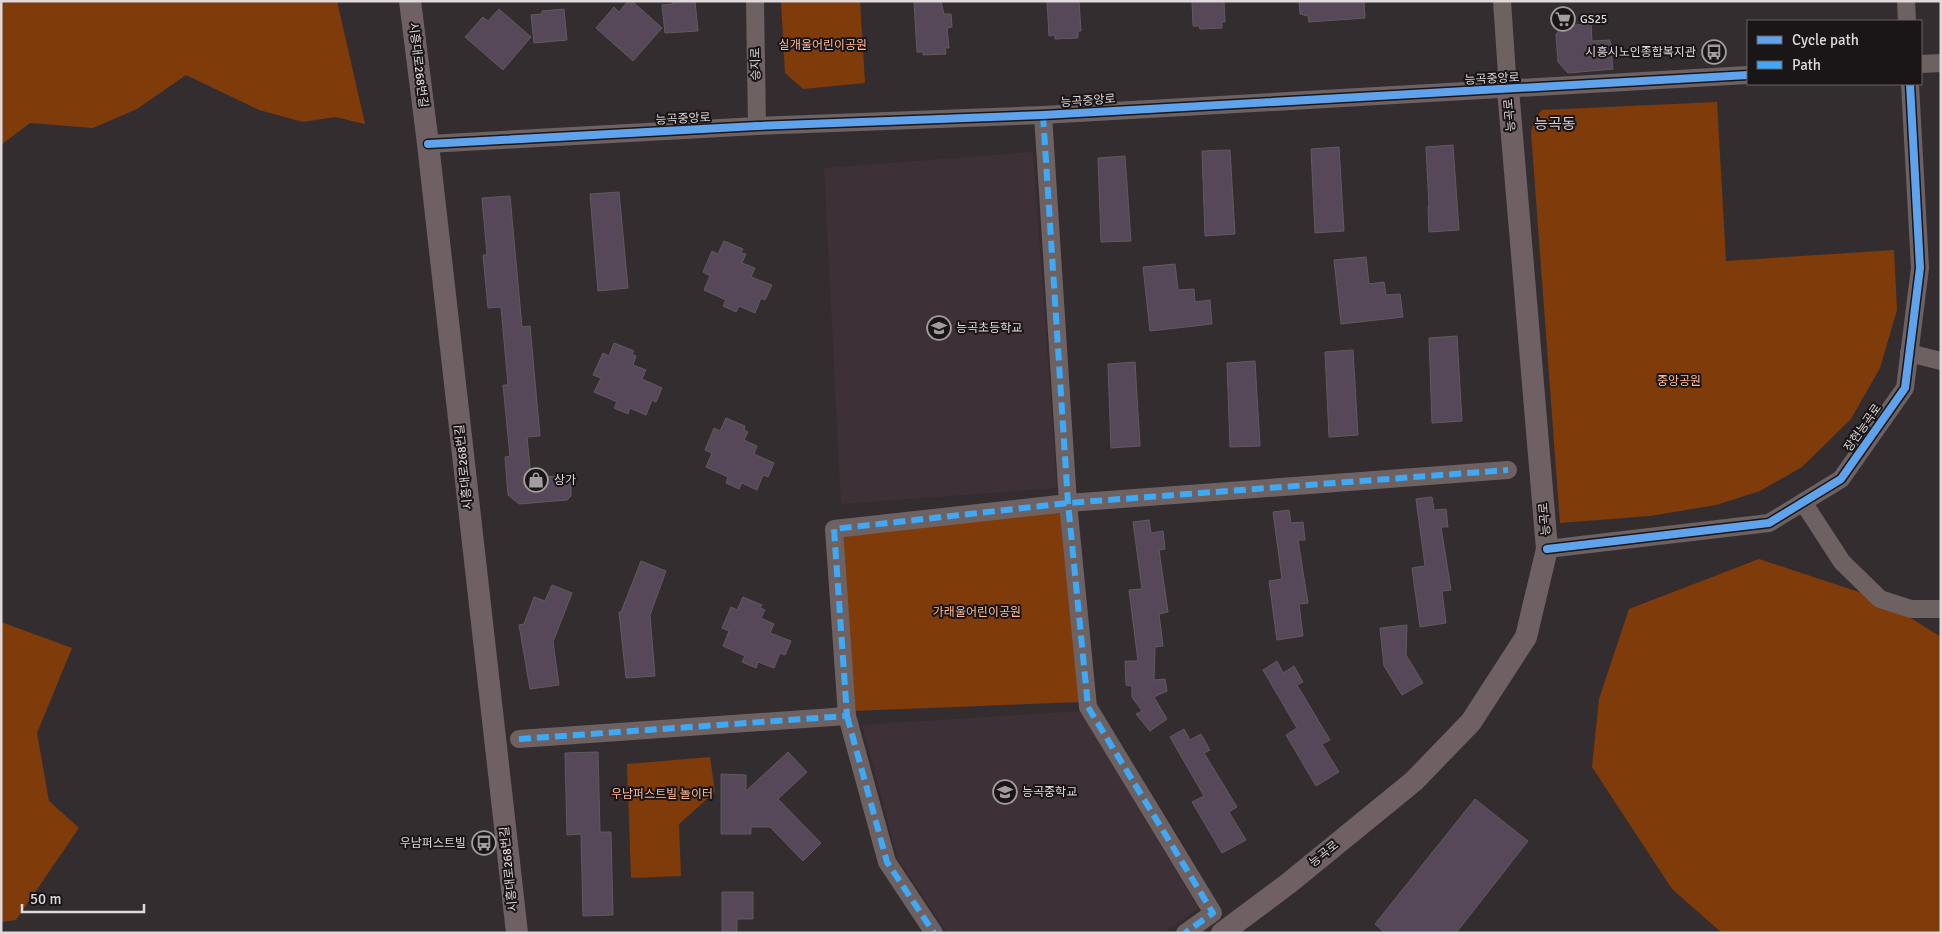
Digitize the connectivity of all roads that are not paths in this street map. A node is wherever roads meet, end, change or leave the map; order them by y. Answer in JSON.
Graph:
{"nodes":[{"id":1,"x":410,"y":1,"type":"edge"},
{"id":2,"x":755,"y":1,"type":"edge"},
{"id":3,"x":1502,"y":1,"type":"edge"},
{"id":4,"x":1906,"y":1,"type":"edge"},
{"id":5,"x":1907,"y":20,"type":"edge"},
{"id":6,"x":1941,"y":63,"type":"edge"},
{"id":7,"x":1922,"y":64,"type":"edge"},
{"id":8,"x":1747,"y":75,"type":"edge"},
{"id":9,"x":1910,"y":85,"type":"edge"},
{"id":10,"x":1508,"y":89,"type":"junction"},
{"id":11,"x":1044,"y":115,"type":"junction"},
{"id":12,"x":757,"y":126,"type":"junction"},
{"id":13,"x":428,"y":144,"type":"junction"},
{"id":14,"x":1909,"y":352,"type":"junction"},
{"id":15,"x":1941,"y":361,"type":"edge"},
{"id":16,"x":1508,"y":470,"type":"dead end"},
{"id":17,"x":1802,"y":502,"type":"junction"},
{"id":18,"x":1068,"y":503,"type":"junction"},
{"id":19,"x":1547,"y":548,"type":"junction"},
{"id":20,"x":1941,"y":609,"type":"edge"},
{"id":21,"x":847,"y":716,"type":"junction"},
{"id":22,"x":519,"y":739,"type":"dead end"},
{"id":23,"x":517,"y":933,"type":"edge"},
{"id":24,"x":934,"y":933,"type":"edge"},
{"id":25,"x":1185,"y":933,"type":"edge"},
{"id":26,"x":1222,"y":933,"type":"edge"}],
"edges":[{"from":1,"to":13,"type":"main road","name":"시흥대로268번길"},
{"from":2,"to":12,"type":"street","name":"승지로"},
{"from":3,"to":10,"type":"street","name":"능곡로"},
{"from":4,"to":5,"type":"street"},
{"from":6,"to":7,"type":"street"},
{"from":8,"to":10,"type":"street","name":"능곡중앙로"},
{"from":9,"to":14,"type":"street","name":"장현능곡로"},
{"from":10,"to":11,"type":"street","name":"능곡중앙로"},
{"from":10,"to":19,"type":"main road","name":"능곡로"},
{"from":11,"to":12,"type":"street","name":"능곡중앙로"},
{"from":11,"to":18,"type":"street"},
{"from":12,"to":13,"type":"street","name":"능곡중앙로"},
{"from":13,"to":23,"type":"main road","name":"시흥대로268번길"},
{"from":14,"to":15,"type":"street"},
{"from":14,"to":17,"type":"street","name":"장현능곡로"},
{"from":16,"to":18,"type":"street"},
{"from":17,"to":19,"type":"street","name":"장현능곡로"},
{"from":17,"to":20,"type":"street"},
{"from":18,"to":21,"type":"street"},
{"from":18,"to":25,"type":"street"},
{"from":19,"to":26,"type":"main road","name":"능곡로"},
{"from":21,"to":22,"type":"street"},
{"from":21,"to":24,"type":"street"}]}
